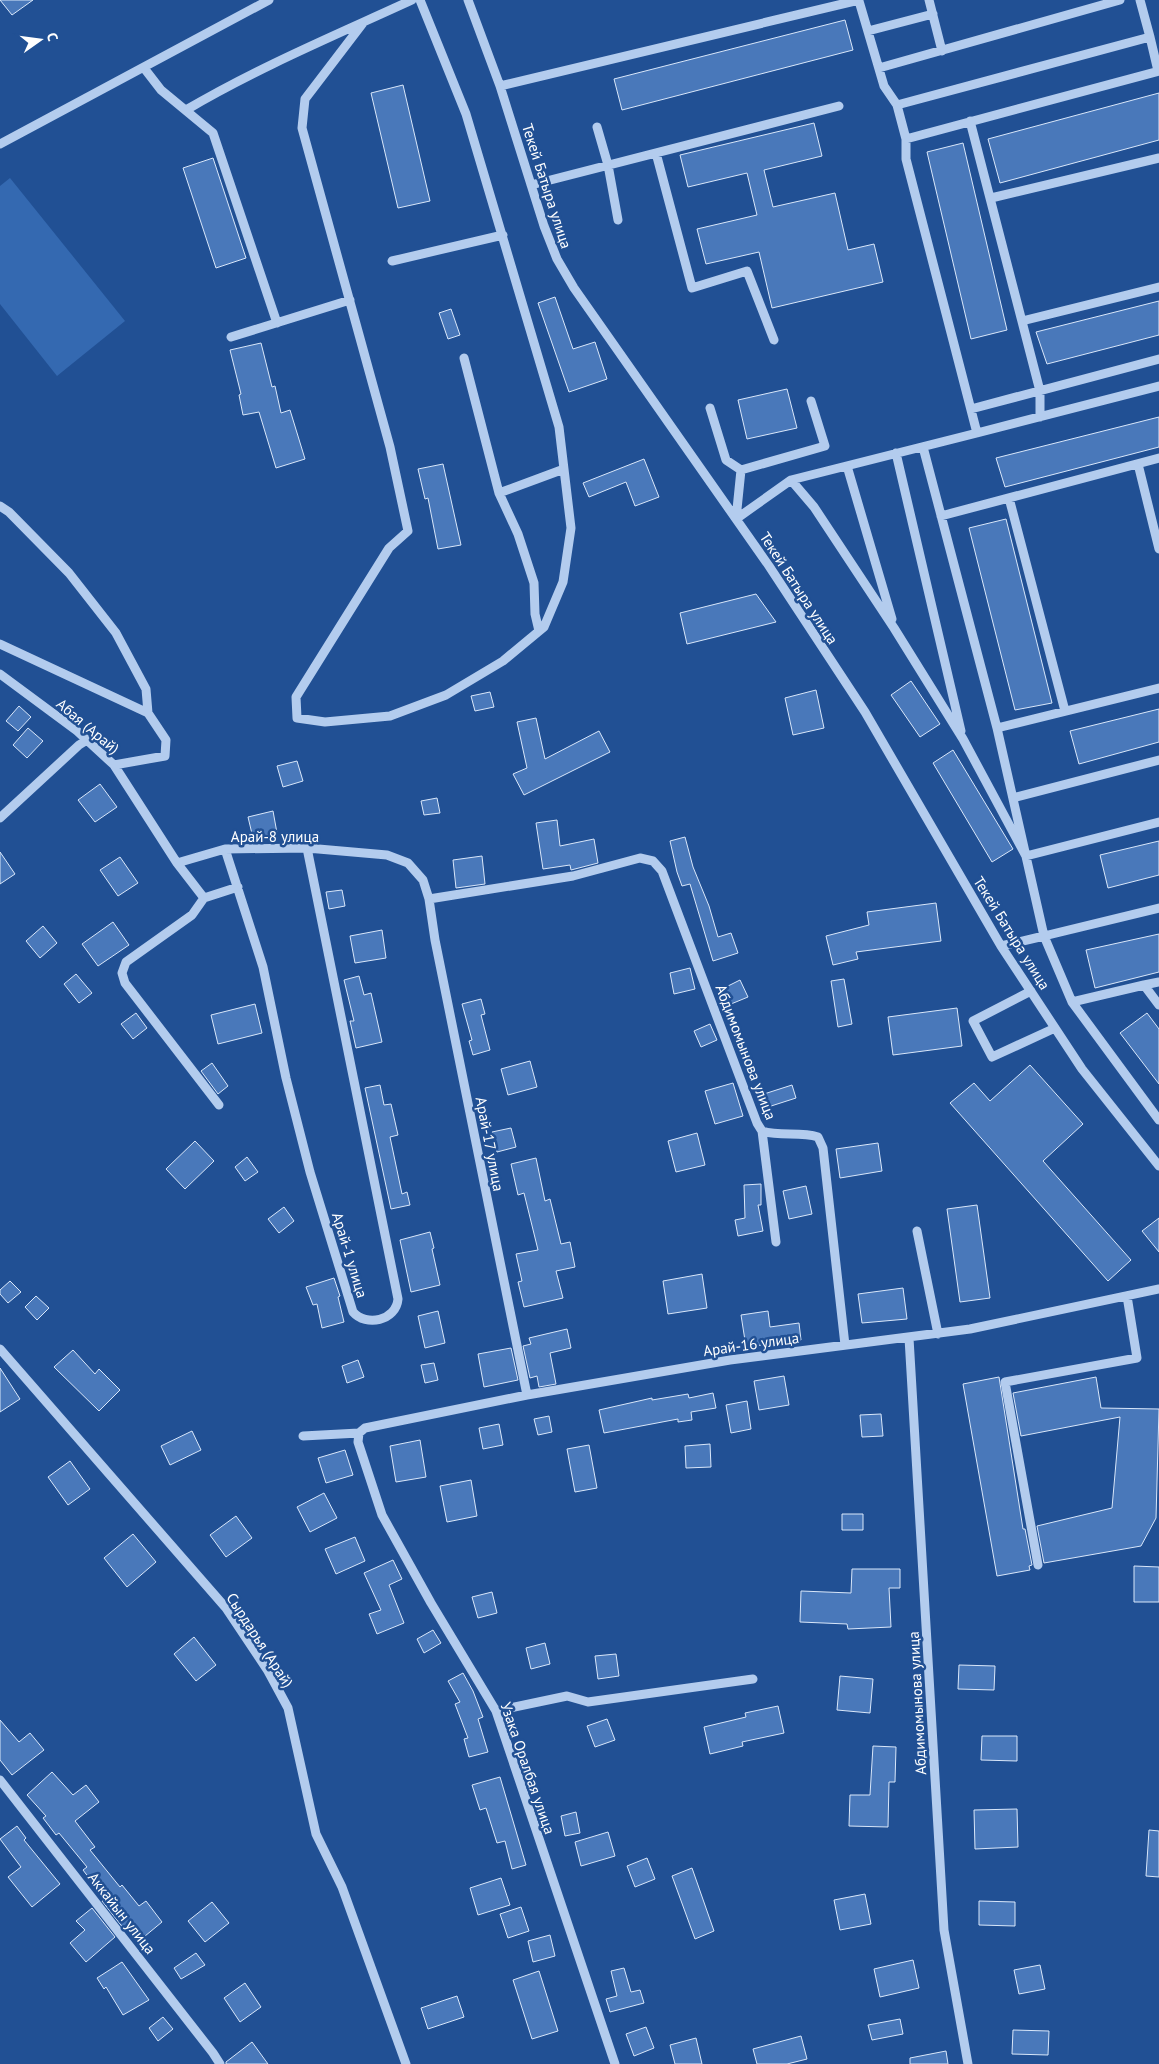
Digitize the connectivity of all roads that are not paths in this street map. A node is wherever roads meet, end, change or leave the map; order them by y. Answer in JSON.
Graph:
{"nodes":[{"id":1,"x":269,"y":0,"type":"edge"},
{"id":2,"x":412,"y":0,"type":"edge"},
{"id":3,"x":420,"y":0,"type":"edge"},
{"id":4,"x":468,"y":0,"type":"edge"},
{"id":5,"x":859,"y":0,"type":"edge"},
{"id":6,"x":930,"y":0,"type":"edge"},
{"id":7,"x":1120,"y":0,"type":"edge"},
{"id":8,"x":1140,"y":0,"type":"edge"},
{"id":9,"x":933,"y":14,"type":"junction"},
{"id":10,"x":363,"y":23,"type":"junction"},
{"id":11,"x":868,"y":31,"type":"junction"},
{"id":12,"x":1150,"y":37,"type":"junction"},
{"id":13,"x":942,"y":52,"type":"junction"},
{"id":14,"x":144,"y":68,"type":"junction"},
{"id":15,"x":880,"y":68,"type":"junction"},
{"id":16,"x":1158,"y":71,"type":"edge"},
{"id":17,"x":500,"y":86,"type":"junction"},
{"id":18,"x":897,"y":105,"type":"junction"},
{"id":19,"x":839,"y":106,"type":"dead end"},
{"id":20,"x":186,"y":110,"type":"junction"},
{"id":21,"x":970,"y":122,"type":"junction"},
{"id":22,"x":597,"y":127,"type":"dead end"},
{"id":23,"x":906,"y":139,"type":"junction"},
{"id":24,"x":0,"y":144,"type":"edge"},
{"id":25,"x":656,"y":153,"type":"junction"},
{"id":26,"x":1159,"y":158,"type":"edge"},
{"id":27,"x":608,"y":165,"type":"junction"},
{"id":28,"x":531,"y":185,"type":"junction"},
{"id":29,"x":991,"y":198,"type":"junction"},
{"id":30,"x":618,"y":220,"type":"dead end"},
{"id":31,"x":503,"y":235,"type":"junction"},
{"id":32,"x":392,"y":261,"type":"dead end"},
{"id":33,"x":1159,"y":287,"type":"edge"},
{"id":34,"x":350,"y":300,"type":"junction"},
{"id":35,"x":1022,"y":322,"type":"junction"},
{"id":36,"x":276,"y":323,"type":"junction"},
{"id":37,"x":231,"y":337,"type":"dead end"},
{"id":38,"x":774,"y":340,"type":"dead end"},
{"id":39,"x":464,"y":358,"type":"dead end"},
{"id":40,"x":1159,"y":359,"type":"edge"},
{"id":41,"x":1159,"y":386,"type":"edge"},
{"id":42,"x":1040,"y":391,"type":"junction"},
{"id":43,"x":812,"y":401,"type":"dead end"},
{"id":44,"x":710,"y":408,"type":"dead end"},
{"id":45,"x":972,"y":409,"type":"junction"},
{"id":46,"x":1040,"y":417,"type":"junction"},
{"id":47,"x":977,"y":433,"type":"junction"},
{"id":48,"x":923,"y":447,"type":"junction"},
{"id":49,"x":896,"y":453,"type":"junction"},
{"id":50,"x":1159,"y":458,"type":"edge"},
{"id":51,"x":1138,"y":464,"type":"junction"},
{"id":52,"x":847,"y":466,"type":"junction"},
{"id":53,"x":564,"y":469,"type":"junction"},
{"id":54,"x":741,"y":470,"type":"junction"},
{"id":55,"x":791,"y":480,"type":"junction"},
{"id":56,"x":499,"y":493,"type":"junction"},
{"id":57,"x":1009,"y":498,"type":"junction"},
{"id":58,"x":0,"y":506,"type":"edge"},
{"id":59,"x":941,"y":516,"type":"junction"},
{"id":60,"x":736,"y":519,"type":"junction"},
{"id":61,"x":1159,"y":549,"type":"edge"},
{"id":62,"x":894,"y":628,"type":"junction"},
{"id":63,"x":538,"y":631,"type":"junction"},
{"id":64,"x":0,"y":644,"type":"edge"},
{"id":65,"x":0,"y":674,"type":"edge"},
{"id":66,"x":1159,"y":688,"type":"edge"},
{"id":67,"x":1065,"y":711,"type":"junction"},
{"id":68,"x":148,"y":713,"type":"junction"},
{"id":69,"x":996,"y":728,"type":"junction"},
{"id":70,"x":963,"y":739,"type":"junction"},
{"id":71,"x":87,"y":740,"type":"junction"},
{"id":72,"x":1159,"y":760,"type":"edge"},
{"id":73,"x":114,"y":765,"type":"junction"},
{"id":74,"x":1012,"y":798,"type":"junction"},
{"id":75,"x":0,"y":818,"type":"edge"},
{"id":76,"x":1159,"y":822,"type":"edge"},
{"id":77,"x":307,"y":848,"type":"junction"},
{"id":78,"x":225,"y":849,"type":"junction"},
{"id":79,"x":1026,"y":856,"type":"junction"},
{"id":80,"x":177,"y":863,"type":"junction"},
{"id":81,"x":238,"y":887,"type":"junction"},
{"id":82,"x":204,"y":898,"type":"junction"},
{"id":83,"x":429,"y":898,"type":"junction"},
{"id":84,"x":1159,"y":908,"type":"edge"},
{"id":85,"x":1044,"y":936,"type":"junction"},
{"id":86,"x":1001,"y":946,"type":"junction"},
{"id":87,"x":1159,"y":982,"type":"edge"},
{"id":88,"x":1144,"y":985,"type":"junction"},
{"id":89,"x":1031,"y":991,"type":"junction"},
{"id":90,"x":1072,"y":1002,"type":"junction"},
{"id":91,"x":1159,"y":1005,"type":"edge"},
{"id":92,"x":1056,"y":1028,"type":"junction"},
{"id":93,"x":219,"y":1105,"type":"dead end"},
{"id":94,"x":1159,"y":1120,"type":"edge"},
{"id":95,"x":762,"y":1131,"type":"junction"},
{"id":96,"x":1159,"y":1166,"type":"edge"},
{"id":97,"x":917,"y":1231,"type":"dead end"},
{"id":98,"x":776,"y":1242,"type":"dead end"},
{"id":99,"x":1159,"y":1289,"type":"edge"},
{"id":100,"x":1127,"y":1296,"type":"junction"},
{"id":101,"x":938,"y":1334,"type":"junction"},
{"id":102,"x":909,"y":1338,"type":"junction"},
{"id":103,"x":845,"y":1345,"type":"junction"},
{"id":104,"x":0,"y":1349,"type":"edge"},
{"id":105,"x":527,"y":1396,"type":"junction"},
{"id":106,"x":303,"y":1436,"type":"dead end"},
{"id":107,"x":358,"y":1438,"type":"junction"},
{"id":108,"x":1038,"y":1565,"type":"dead end"},
{"id":109,"x":753,"y":1679,"type":"dead end"},
{"id":110,"x":496,"y":1711,"type":"junction"},
{"id":111,"x":0,"y":1780,"type":"edge"},
{"id":112,"x":220,"y":2064,"type":"edge"},
{"id":113,"x":406,"y":2064,"type":"edge"},
{"id":114,"x":615,"y":2064,"type":"edge"},
{"id":115,"x":968,"y":2064,"type":"edge"}],
"edges":[{"from":1,"to":14,"type":"street"},
{"from":2,"to":10,"type":"street"},
{"from":3,"to":31,"type":"street"},
{"from":4,"to":17,"type":"street","name":"Текей Батыра улица"},
{"from":5,"to":11,"type":"street"},
{"from":5,"to":17,"type":"street"},
{"from":6,"to":9,"type":"street"},
{"from":7,"to":13,"type":"street"},
{"from":8,"to":12,"type":"street"},
{"from":9,"to":11,"type":"street"},
{"from":9,"to":13,"type":"street"},
{"from":10,"to":20,"type":"street"},
{"from":10,"to":34,"type":"street"},
{"from":11,"to":15,"type":"street"},
{"from":12,"to":16,"type":"street"},
{"from":12,"to":18,"type":"street"},
{"from":13,"to":15,"type":"street"},
{"from":14,"to":20,"type":"street"},
{"from":14,"to":24,"type":"street"},
{"from":15,"to":18,"type":"street"},
{"from":16,"to":21,"type":"street"},
{"from":17,"to":28,"type":"street","name":"Текей Батыра улица"},
{"from":18,"to":23,"type":"street"},
{"from":19,"to":25,"type":"street"},
{"from":20,"to":36,"type":"street"},
{"from":21,"to":23,"type":"street"},
{"from":21,"to":29,"type":"street"},
{"from":22,"to":27,"type":"street"},
{"from":23,"to":45,"type":"street"},
{"from":25,"to":27,"type":"street"},
{"from":25,"to":38,"type":"street"},
{"from":26,"to":29,"type":"street"},
{"from":27,"to":28,"type":"street"},
{"from":27,"to":30,"type":"street"},
{"from":28,"to":60,"type":"street","name":"Текей Батыра улица"},
{"from":29,"to":35,"type":"street"},
{"from":31,"to":32,"type":"street"},
{"from":31,"to":53,"type":"street"},
{"from":33,"to":35,"type":"street"},
{"from":34,"to":36,"type":"street"},
{"from":34,"to":63,"type":"street"},
{"from":35,"to":42,"type":"street"},
{"from":36,"to":37,"type":"street"},
{"from":39,"to":56,"type":"street"},
{"from":40,"to":42,"type":"street"},
{"from":41,"to":46,"type":"street"},
{"from":42,"to":45,"type":"street"},
{"from":42,"to":46,"type":"street"},
{"from":43,"to":54,"type":"street"},
{"from":44,"to":54,"type":"street"},
{"from":45,"to":47,"type":"street"},
{"from":46,"to":47,"type":"street"},
{"from":47,"to":48,"type":"street"},
{"from":48,"to":49,"type":"street"},
{"from":48,"to":59,"type":"street"},
{"from":49,"to":52,"type":"street"},
{"from":49,"to":70,"type":"street"},
{"from":50,"to":51,"type":"street"},
{"from":51,"to":57,"type":"street"},
{"from":51,"to":61,"type":"street"},
{"from":52,"to":55,"type":"street"},
{"from":52,"to":62,"type":"street"},
{"from":53,"to":56,"type":"street"},
{"from":53,"to":63,"type":"street"},
{"from":54,"to":60,"type":"street"},
{"from":55,"to":60,"type":"street"},
{"from":55,"to":62,"type":"street"},
{"from":56,"to":63,"type":"street"},
{"from":57,"to":59,"type":"street"},
{"from":57,"to":67,"type":"street"},
{"from":58,"to":68,"type":"street"},
{"from":59,"to":69,"type":"street"},
{"from":60,"to":86,"type":"street","name":"Текей Батыра улица"},
{"from":62,"to":70,"type":"street"},
{"from":64,"to":68,"type":"street"},
{"from":65,"to":71,"type":"street","name":"Абая (Арай)"},
{"from":66,"to":67,"type":"street"},
{"from":67,"to":69,"type":"street"},
{"from":68,"to":73,"type":"street"},
{"from":69,"to":74,"type":"street"},
{"from":70,"to":79,"type":"street"},
{"from":71,"to":73,"type":"street","name":"Абая (Арай)"},
{"from":71,"to":75,"type":"street"},
{"from":72,"to":74,"type":"street"},
{"from":73,"to":80,"type":"street","name":"Абая (Арай)"},
{"from":74,"to":79,"type":"street"},
{"from":76,"to":79,"type":"street"},
{"from":77,"to":78,"type":"street","name":"Арай-8 улица"},
{"from":77,"to":81,"type":"street","name":"Арай-1 улица"},
{"from":77,"to":83,"type":"street","name":"Арай-8 улица"},
{"from":78,"to":80,"type":"street","name":"Арай-8 улица"},
{"from":78,"to":81,"type":"street","name":"Арай-1 улица"},
{"from":79,"to":85,"type":"street"},
{"from":80,"to":82,"type":"street"},
{"from":81,"to":82,"type":"street"},
{"from":82,"to":93,"type":"street"},
{"from":83,"to":95,"type":"street","name":"Абдимомынова улица"},
{"from":83,"to":105,"type":"street","name":"Арай-17 улица"},
{"from":84,"to":85,"type":"street"},
{"from":85,"to":86,"type":"street"},
{"from":85,"to":90,"type":"street"},
{"from":86,"to":89,"type":"street","name":"Текей Батыра улица"},
{"from":87,"to":88,"type":"street"},
{"from":88,"to":90,"type":"street"},
{"from":88,"to":91,"type":"street"},
{"from":89,"to":92,"type":"street","name":"Текей Батыра улица"},
{"from":89,"to":92,"type":"street"},
{"from":90,"to":94,"type":"street"},
{"from":92,"to":96,"type":"street","name":"Текей Батыра улица"},
{"from":95,"to":98,"type":"street"},
{"from":95,"to":103,"type":"street","name":"Абдимомынова улица"},
{"from":97,"to":101,"type":"street"},
{"from":99,"to":100,"type":"street","name":"Арай-16 улица"},
{"from":100,"to":101,"type":"street","name":"Арай-16 улица"},
{"from":100,"to":108,"type":"street"},
{"from":101,"to":102,"type":"street","name":"Арай-16 улица"},
{"from":102,"to":103,"type":"street","name":"Арай-16 улица"},
{"from":102,"to":115,"type":"street","name":"Абдимомынова улица"},
{"from":103,"to":105,"type":"street","name":"Арай-16 улица"},
{"from":104,"to":113,"type":"street","name":"Сырдарья (Арай)"},
{"from":105,"to":107,"type":"street","name":"Арай-16 улица"},
{"from":106,"to":107,"type":"street","name":"Арай-16 улица"},
{"from":107,"to":110,"type":"street","name":"Узака Оралбая улица"},
{"from":109,"to":110,"type":"street"},
{"from":110,"to":114,"type":"street","name":"Узака Оралбая улица"},
{"from":111,"to":112,"type":"street","name":"Аккайын улица"}]}
